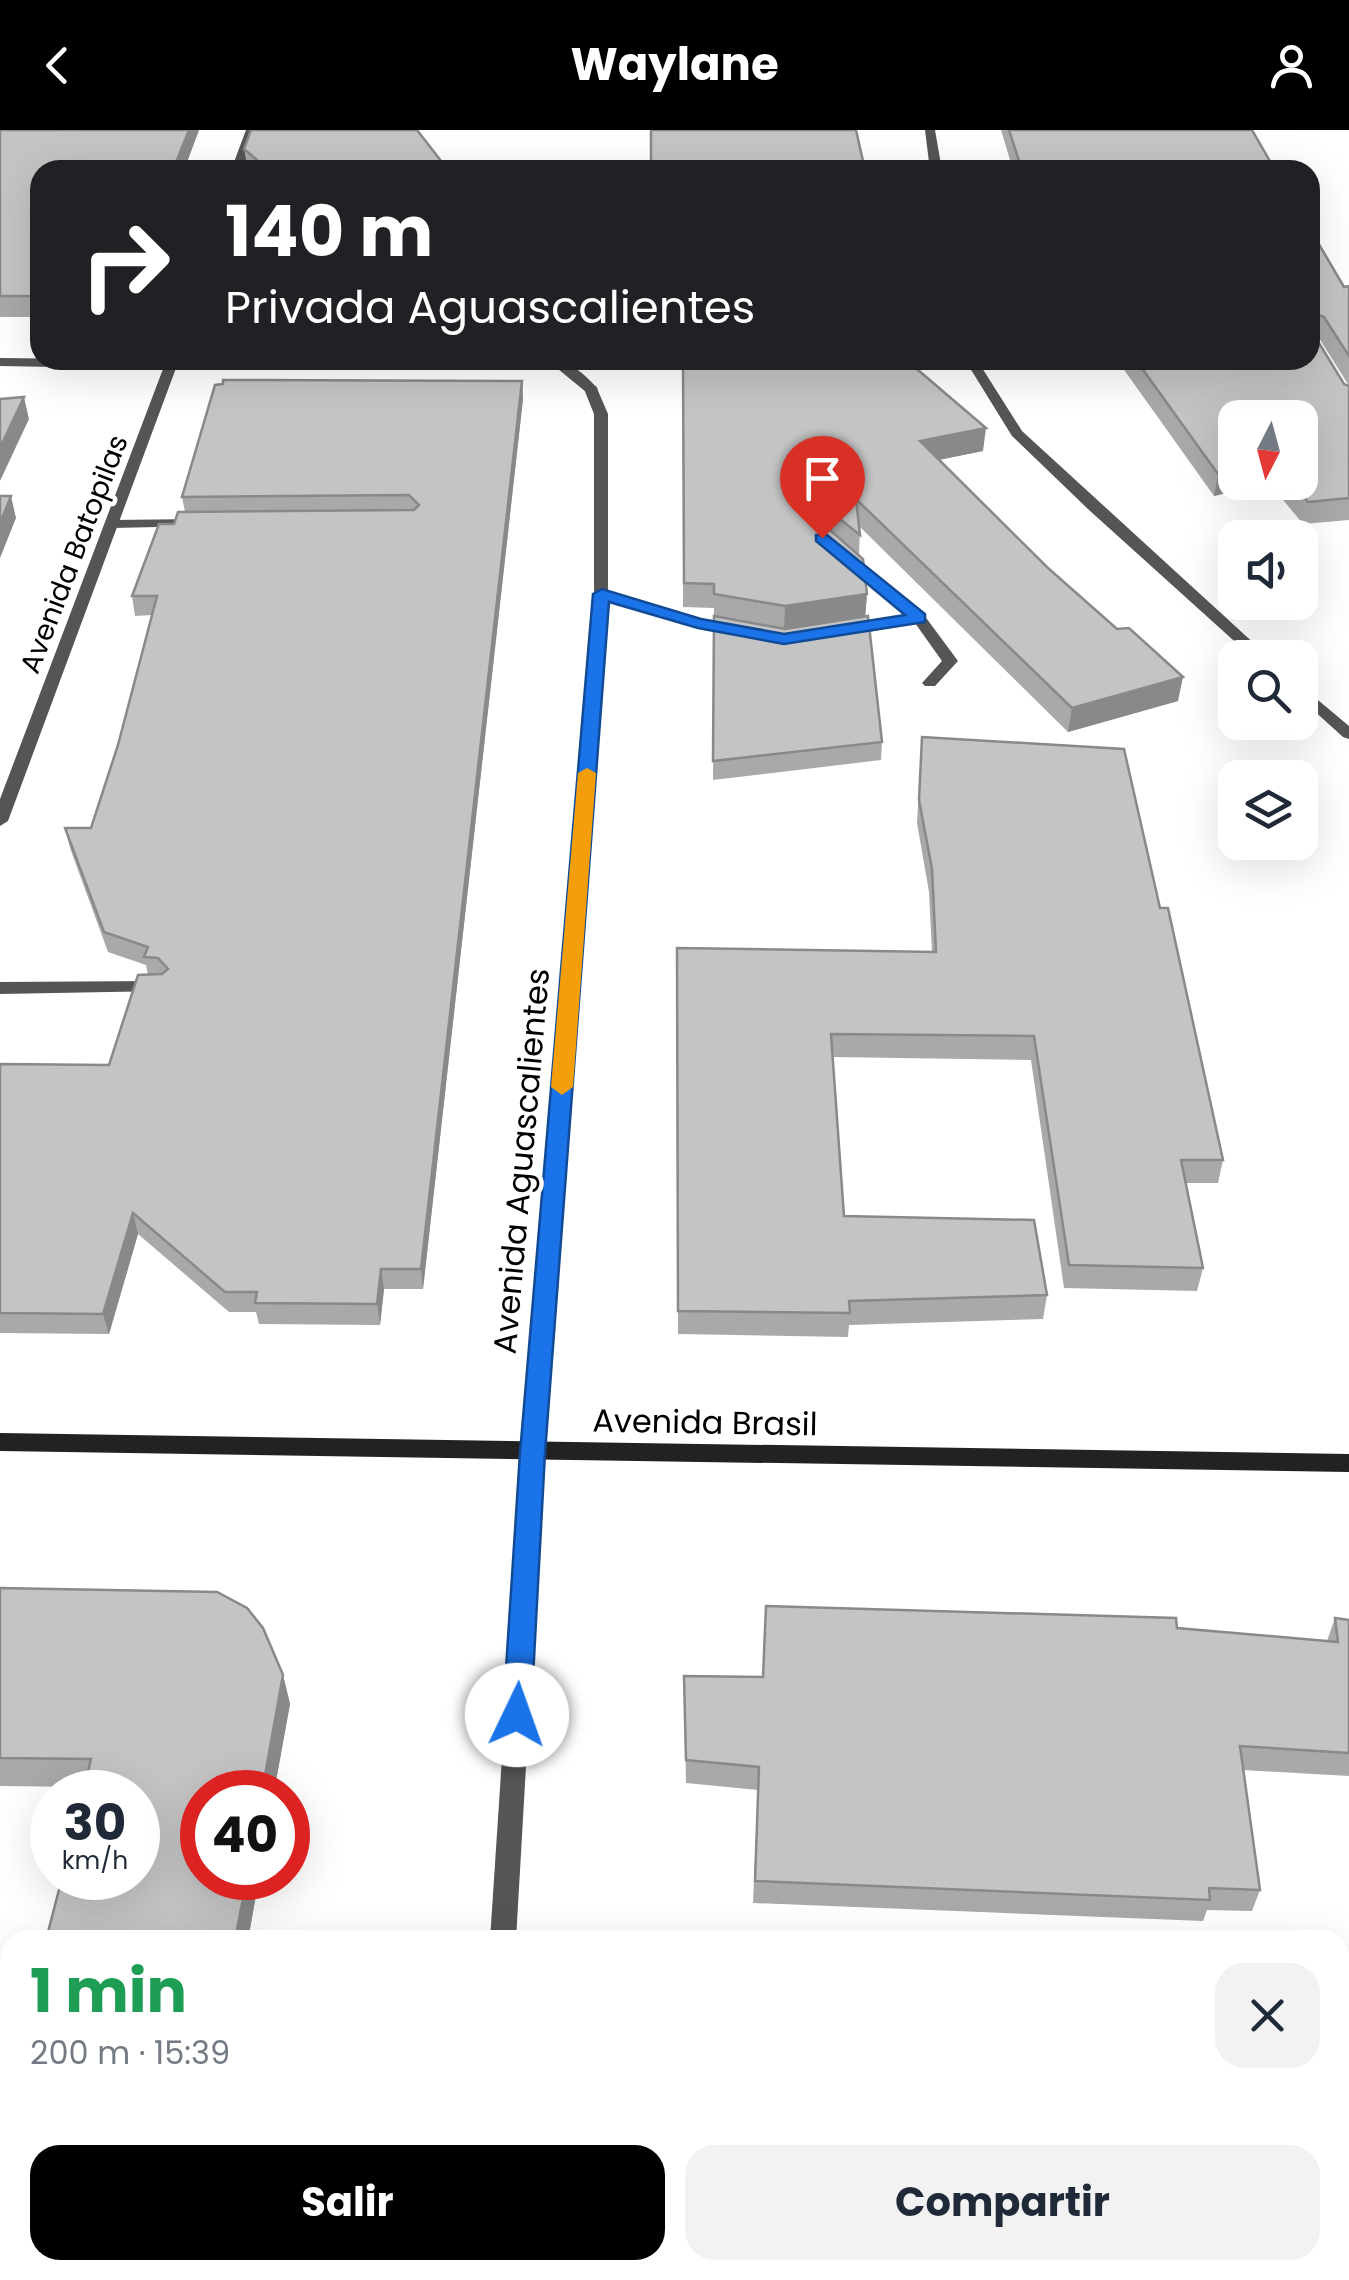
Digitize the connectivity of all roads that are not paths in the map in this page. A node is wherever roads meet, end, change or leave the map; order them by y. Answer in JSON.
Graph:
{"nodes":[{"id":1,"x":251,"y":130,"type":"edge"},
{"id":2,"x":930,"y":130,"type":"edge"},
{"id":3,"x":240,"y":160,"type":"edge"},
{"id":4,"x":934,"y":160,"type":"edge"},
{"id":5,"x":0,"y":362,"type":"edge"},
{"id":6,"x":30,"y":362,"type":"edge"},
{"id":7,"x":169,"y":370,"type":"edge"},
{"id":8,"x":572,"y":370,"type":"edge"},
{"id":9,"x":978,"y":370,"type":"edge"},
{"id":10,"x":224,"y":523,"type":"edge"},
{"id":11,"x":112,"y":524,"type":"junction"},
{"id":12,"x":836,"y":550,"type":"edge"},
{"id":13,"x":602,"y":594,"type":"junction"},
{"id":14,"x":918,"y":618,"type":"junction"},
{"id":15,"x":750,"y":633,"type":"edge"},
{"id":16,"x":820,"y":635,"type":"edge"},
{"id":17,"x":1243,"y":640,"type":"edge"},
{"id":18,"x":930,"y":683,"type":"dead end"},
{"id":19,"x":1318,"y":706,"type":"edge"},
{"id":20,"x":1349,"y":734,"type":"edge"},
{"id":21,"x":0,"y":821,"type":"edge"},
{"id":22,"x":160,"y":987,"type":"edge"},
{"id":23,"x":0,"y":988,"type":"edge"},
{"id":24,"x":0,"y":1442,"type":"edge"},
{"id":25,"x":533,"y":1453,"type":"junction"},
{"id":26,"x":1349,"y":1463,"type":"edge"},
{"id":27,"x":504,"y":1930,"type":"edge"}],
"edges":[{"from":1,"to":3,"type":"street"},
{"from":2,"to":4,"type":"street"},
{"from":5,"to":6,"type":"street"},
{"from":7,"to":11,"type":"street","name":"Avenida Batopilas"},
{"from":8,"to":13,"type":"street","name":"Avenida Aguascalientes"},
{"from":9,"to":17,"type":"street"},
{"from":10,"to":11,"type":"street"},
{"from":11,"to":21,"type":"street","name":"Avenida Batopilas"},
{"from":12,"to":14,"type":"street"},
{"from":13,"to":15,"type":"street"},
{"from":13,"to":25,"type":"street","name":"Avenida Aguascalientes"},
{"from":14,"to":16,"type":"street"},
{"from":14,"to":18,"type":"street"},
{"from":19,"to":20,"type":"street"},
{"from":22,"to":23,"type":"street"},
{"from":24,"to":25,"type":"main road","name":"Avenida Brasil"},
{"from":25,"to":26,"type":"main road","name":"Avenida Brasil"},
{"from":25,"to":27,"type":"street","name":"Avenida Aguascalientes"}]}
